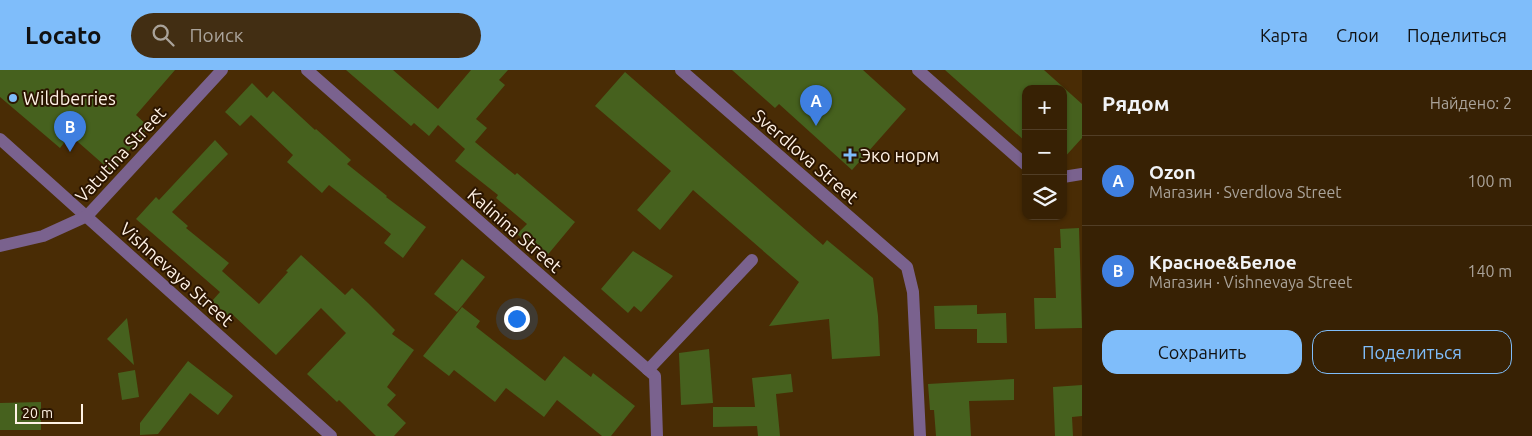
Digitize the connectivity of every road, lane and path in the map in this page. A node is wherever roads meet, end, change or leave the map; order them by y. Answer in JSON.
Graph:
{"nodes":[{"id":1,"x":222,"y":70,"type":"edge"},
{"id":2,"x":307,"y":70,"type":"edge"},
{"id":3,"x":681,"y":70,"type":"edge"},
{"id":4,"x":918,"y":70,"type":"edge"},
{"id":5,"x":0,"y":139,"type":"edge"},
{"id":6,"x":1022,"y":161,"type":"edge"},
{"id":7,"x":1082,"y":174,"type":"edge"},
{"id":8,"x":1067,"y":177,"type":"edge"},
{"id":9,"x":87,"y":216,"type":"junction"},
{"id":10,"x":0,"y":246,"type":"edge"},
{"id":11,"x":752,"y":260,"type":"dead end"},
{"id":12,"x":648,"y":370,"type":"junction"},
{"id":13,"x":330,"y":436,"type":"edge"},
{"id":14,"x":657,"y":436,"type":"edge"},
{"id":15,"x":920,"y":436,"type":"edge"}],
"edges":[{"from":1,"to":9,"type":"street","name":"Vatutina Street"},
{"from":2,"to":12,"type":"street","name":"Kalinina Street"},
{"from":3,"to":15,"type":"street","name":"Sverdlova Street"},
{"from":4,"to":6,"type":"street"},
{"from":5,"to":9,"type":"street","name":"Vishnevaya Street"},
{"from":7,"to":8,"type":"street"},
{"from":9,"to":10,"type":"street","name":"Vatutina Street"},
{"from":9,"to":13,"type":"street","name":"Vishnevaya Street"},
{"from":11,"to":12,"type":"street"},
{"from":12,"to":14,"type":"street"}]}
